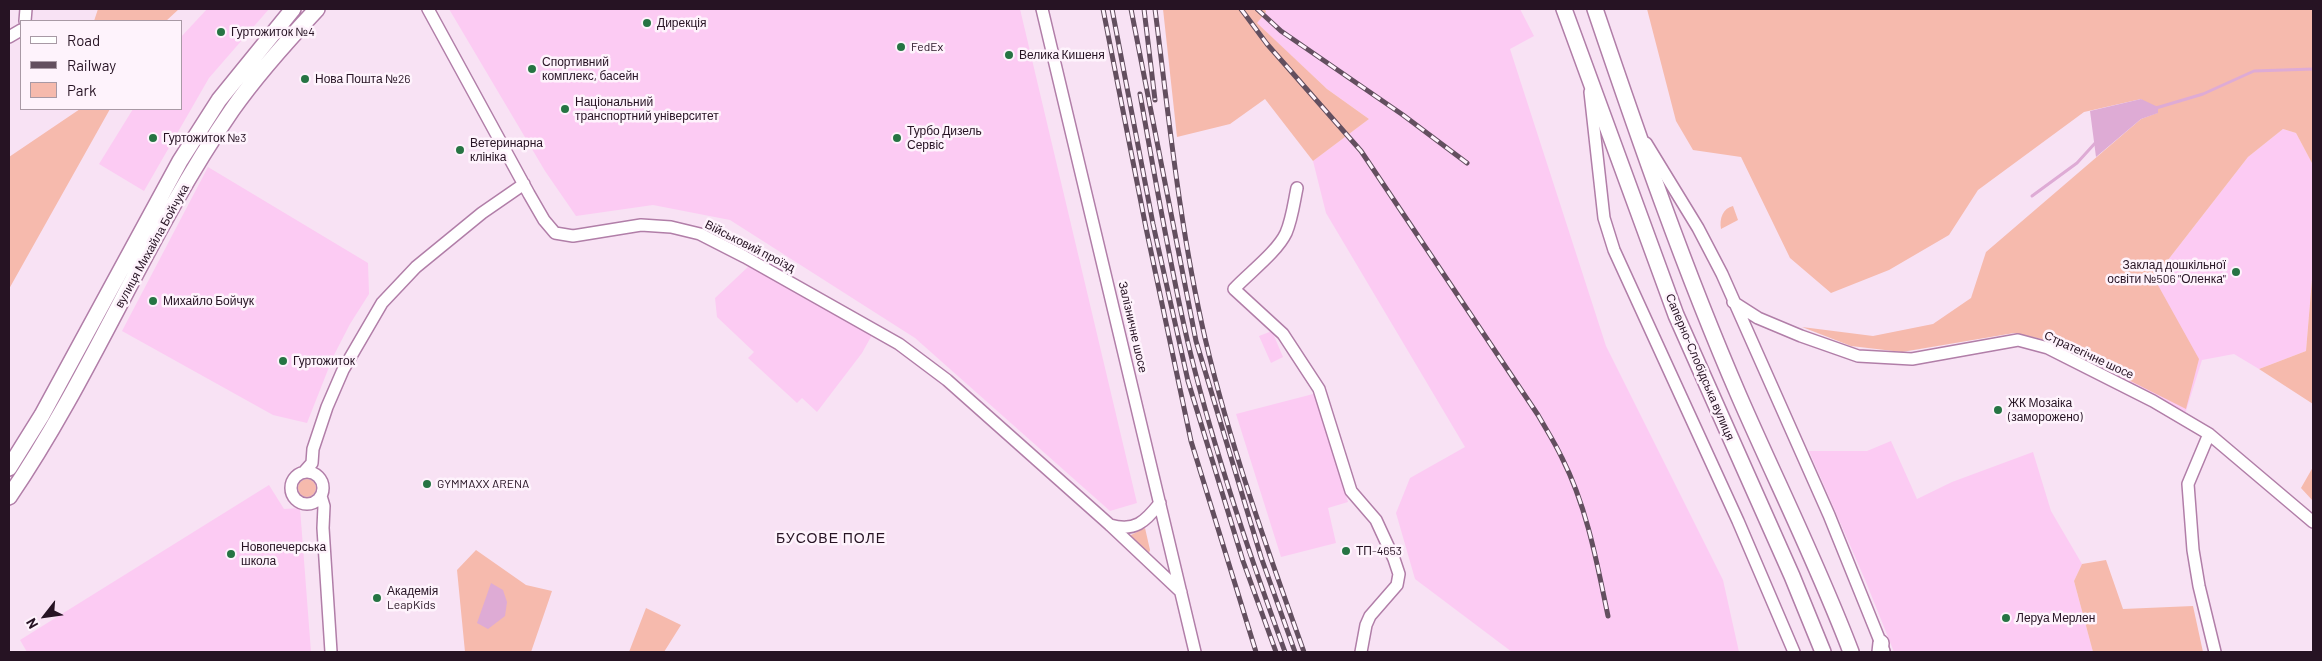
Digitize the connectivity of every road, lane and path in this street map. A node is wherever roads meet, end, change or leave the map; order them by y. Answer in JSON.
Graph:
{"nodes":[{"id":1,"x":293,"y":9,"type":"edge"},
{"id":2,"x":317,"y":9,"type":"edge"},
{"id":3,"x":428,"y":9,"type":"edge"},
{"id":4,"x":1042,"y":9,"type":"edge"},
{"id":5,"x":1560,"y":9,"type":"edge"},
{"id":6,"x":1564,"y":9,"type":"edge"},
{"id":7,"x":1595,"y":9,"type":"edge"},
{"id":8,"x":1571,"y":30,"type":"junction"},
{"id":9,"x":20,"y":31,"type":"edge"},
{"id":10,"x":9,"y":37,"type":"edge"},
{"id":11,"x":1588,"y":78,"type":"junction"},
{"id":12,"x":1635,"y":128,"type":"junction"},
{"id":13,"x":524,"y":184,"type":"junction"},
{"id":14,"x":1297,"y":188,"type":"dead end"},
{"id":15,"x":1733,"y":302,"type":"junction"},
{"id":16,"x":2208,"y":434,"type":"junction"},
{"id":17,"x":317,"y":441,"type":"junction"},
{"id":18,"x":9,"y":468,"type":"edge"},
{"id":19,"x":304,"y":472,"type":"junction"},
{"id":20,"x":320,"y":478,"type":"junction"},
{"id":21,"x":321,"y":496,"type":"junction"},
{"id":22,"x":9,"y":497,"type":"edge"},
{"id":23,"x":1160,"y":503,"type":"junction"},
{"id":24,"x":311,"y":504,"type":"junction"},
{"id":25,"x":2313,"y":522,"type":"edge"},
{"id":26,"x":1110,"y":525,"type":"junction"},
{"id":27,"x":323,"y":528,"type":"junction"},
{"id":28,"x":1181,"y":592,"type":"junction"},
{"id":29,"x":1882,"y":649,"type":"edge"},
{"id":30,"x":332,"y":652,"type":"edge"},
{"id":31,"x":1195,"y":652,"type":"edge"},
{"id":32,"x":1361,"y":652,"type":"edge"},
{"id":33,"x":1794,"y":652,"type":"edge"},
{"id":34,"x":1823,"y":652,"type":"edge"},
{"id":35,"x":1851,"y":652,"type":"edge"},
{"id":36,"x":2215,"y":652,"type":"edge"}],
"edges":[{"from":1,"to":18,"type":"main road","name":"вулиця Михайла Бойчука"},
{"from":2,"to":22,"type":"main road","name":"вулиця Михайла Бойчука"},
{"from":3,"to":13,"type":"street","name":"Військовий проїзд"},
{"from":4,"to":23,"type":"street","name":"Залізничне шосе"},
{"from":5,"to":8,"type":"main road"},
{"from":6,"to":8,"type":"main road","name":"Саперно-Слобідська вулиця"},
{"from":7,"to":12,"type":"main road","name":"Саперно-Слобідська вулиця"},
{"from":8,"to":11,"type":"main road","name":"Саперно-Слобідська вулиця"},
{"from":9,"to":10,"type":"street"},
{"from":11,"to":33,"type":"street","name":"Саперно-Слобідська вулиця"},
{"from":11,"to":34,"type":"main road","name":"Саперно-Слобідська вулиця"},
{"from":12,"to":15,"type":"street","name":"Саперно-Слобідська вулиця"},
{"from":12,"to":35,"type":"main road","name":"Саперно-Слобідська вулиця"},
{"from":13,"to":17,"type":"street"},
{"from":13,"to":26,"type":"street","name":"Військовий проїзд"},
{"from":14,"to":32,"type":"street"},
{"from":15,"to":16,"type":"street","name":"Стратегічне шосе"},
{"from":15,"to":29,"type":"street","name":"Саперно-Слобідська вулиця"},
{"from":16,"to":25,"type":"street","name":"Стратегічне шосе"},
{"from":16,"to":36,"type":"street"},
{"from":17,"to":19,"type":"street"},
{"from":17,"to":20,"type":"street"},
{"from":19,"to":20,"type":"street"},
{"from":19,"to":24,"type":"street"},
{"from":20,"to":21,"type":"street"},
{"from":21,"to":24,"type":"street"},
{"from":21,"to":27,"type":"street"},
{"from":23,"to":26,"type":"street"},
{"from":23,"to":28,"type":"street","name":"Залізничне шосе"},
{"from":24,"to":27,"type":"street"},
{"from":26,"to":28,"type":"street","name":"Військовий проїзд"},
{"from":27,"to":30,"type":"street"},
{"from":28,"to":31,"type":"street","name":"Залізничне шосе"}]}
